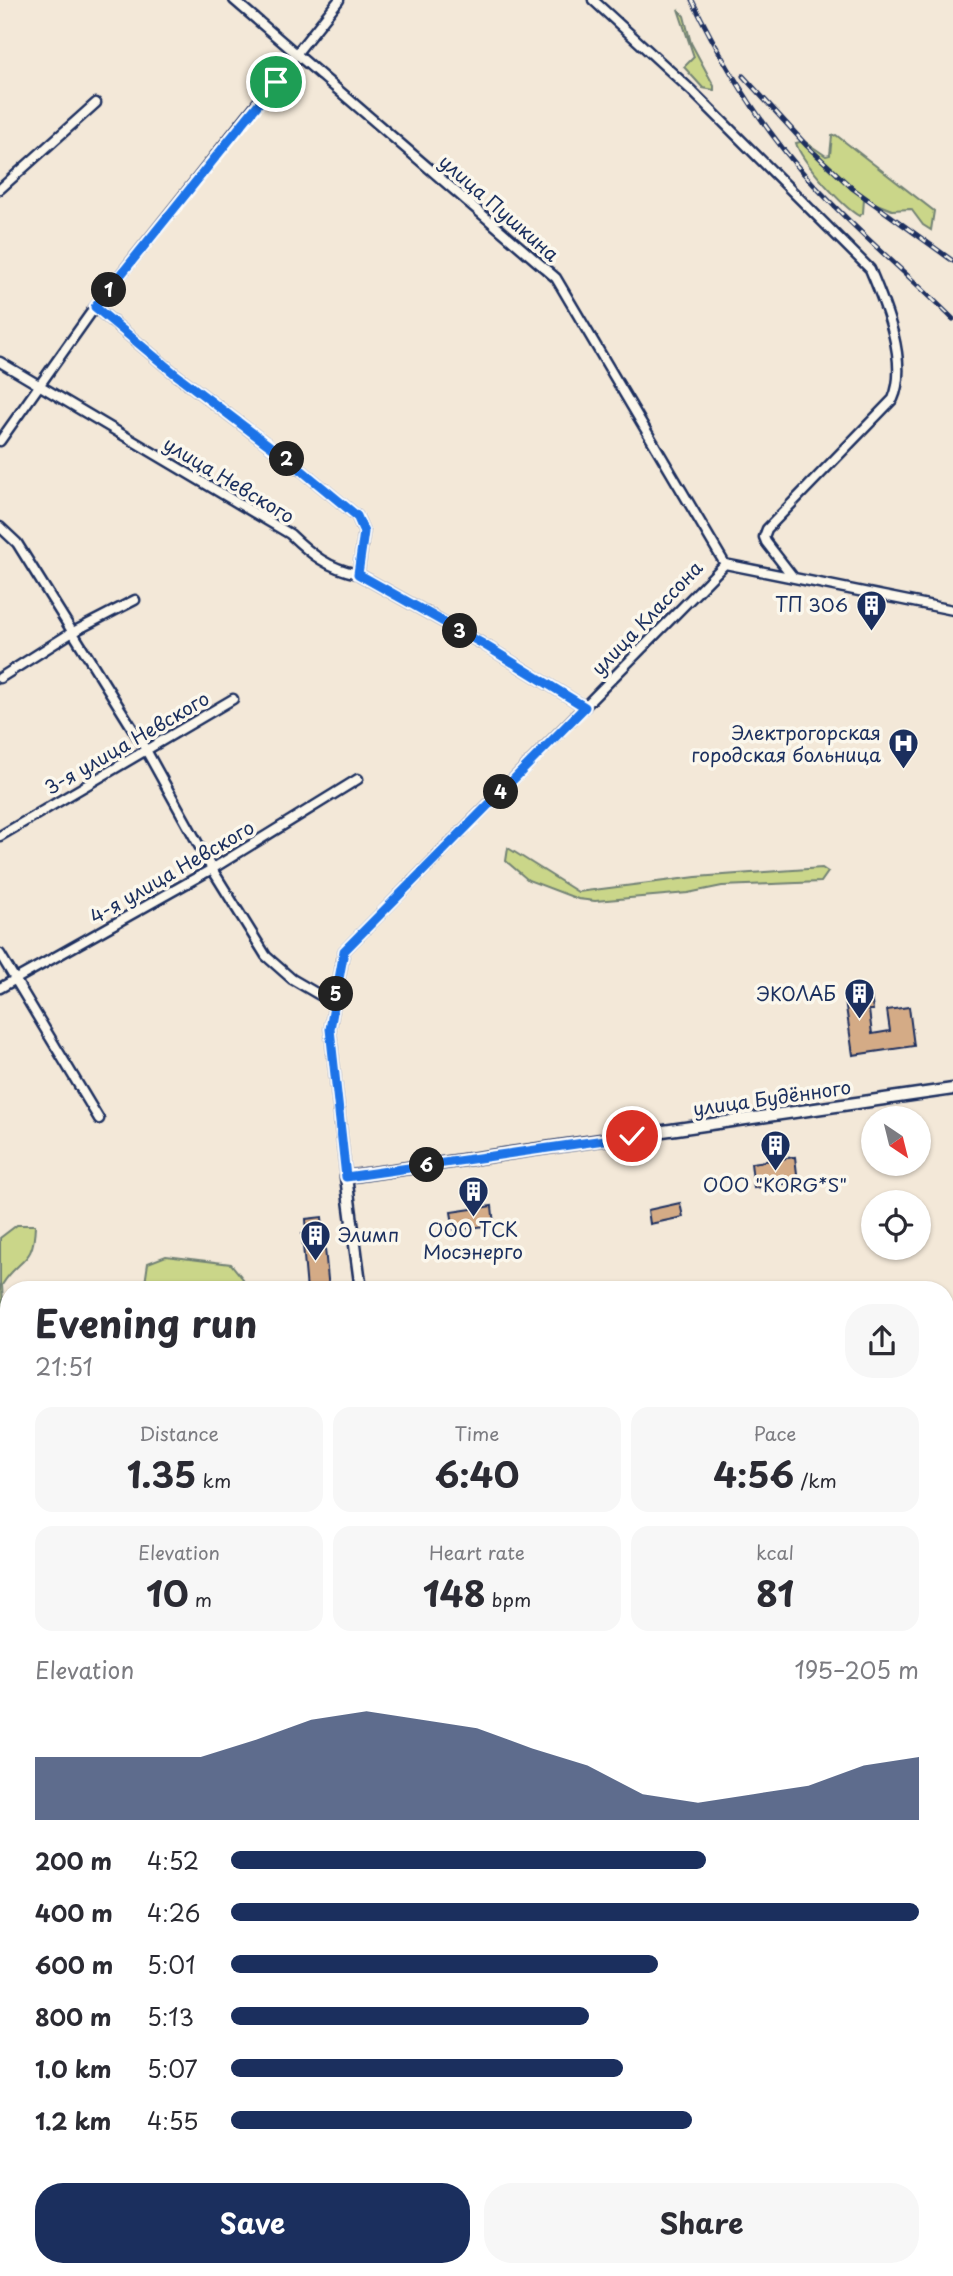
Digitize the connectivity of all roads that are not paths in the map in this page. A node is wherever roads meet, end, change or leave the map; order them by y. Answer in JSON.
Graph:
{"nodes":[{"id":1,"x":234,"y":0,"type":"edge"},
{"id":2,"x":339,"y":0,"type":"edge"},
{"id":3,"x":593,"y":0,"type":"edge"},
{"id":4,"x":299,"y":54,"type":"junction"},
{"id":5,"x":96,"y":103,"type":"dead end"},
{"id":6,"x":0,"y":189,"type":"edge"},
{"id":7,"x":95,"y":307,"type":"junction"},
{"id":8,"x":0,"y":362,"type":"edge"},
{"id":9,"x":40,"y":385,"type":"junction"},
{"id":10,"x":0,"y":441,"type":"edge"},
{"id":11,"x":0,"y":527,"type":"edge"},
{"id":12,"x":725,"y":564,"type":"junction"},
{"id":13,"x":358,"y":574,"type":"junction"},
{"id":14,"x":793,"y":577,"type":"junction"},
{"id":15,"x":135,"y":600,"type":"dead end"},
{"id":16,"x":953,"y":610,"type":"edge"},
{"id":17,"x":71,"y":633,"type":"junction"},
{"id":18,"x":0,"y":678,"type":"edge"},
{"id":19,"x":233,"y":699,"type":"dead end"},
{"id":20,"x":585,"y":707,"type":"junction"},
{"id":21,"x":146,"y":750,"type":"junction"},
{"id":22,"x":358,"y":779,"type":"dead end"},
{"id":23,"x":0,"y":836,"type":"edge"},
{"id":24,"x":212,"y":869,"type":"junction"},
{"id":25,"x":0,"y":954,"type":"edge"},
{"id":26,"x":15,"y":979,"type":"junction"},
{"id":27,"x":0,"y":988,"type":"edge"},
{"id":28,"x":335,"y":1004,"type":"junction"},
{"id":29,"x":953,"y":1089,"type":"edge"},
{"id":30,"x":99,"y":1119,"type":"dead end"},
{"id":31,"x":346,"y":1177,"type":"junction"},
{"id":32,"x":360,"y":1281,"type":"edge"}],
"edges":[{"from":1,"to":4,"type":"street","name":"улица Пушкина"},
{"from":2,"to":4,"type":"street"},
{"from":3,"to":14,"type":"street"},
{"from":4,"to":7,"type":"street"},
{"from":4,"to":12,"type":"street","name":"улица Пушкина"},
{"from":5,"to":6,"type":"street"},
{"from":7,"to":9,"type":"street"},
{"from":7,"to":13,"type":"street"},
{"from":8,"to":9,"type":"street","name":"улица Невского"},
{"from":9,"to":10,"type":"street"},
{"from":9,"to":13,"type":"street","name":"улица Невского"},
{"from":11,"to":17,"type":"street"},
{"from":12,"to":14,"type":"street","name":"улица Классона"},
{"from":12,"to":20,"type":"street","name":"улица Классона"},
{"from":13,"to":20,"type":"street","name":"улица Невского"},
{"from":14,"to":16,"type":"street","name":"улица Классона"},
{"from":15,"to":17,"type":"street"},
{"from":17,"to":18,"type":"street"},
{"from":17,"to":21,"type":"street"},
{"from":19,"to":21,"type":"street","name":"3-я улица Невского"},
{"from":20,"to":28,"type":"street","name":"улица Классона"},
{"from":21,"to":23,"type":"street","name":"3-я улица Невского"},
{"from":21,"to":24,"type":"street"},
{"from":22,"to":24,"type":"street","name":"4-я улица Невского"},
{"from":24,"to":26,"type":"street","name":"4-я улица Невского"},
{"from":24,"to":28,"type":"street"},
{"from":25,"to":26,"type":"street"},
{"from":26,"to":27,"type":"street","name":"4-я улица Невского"},
{"from":26,"to":30,"type":"street"},
{"from":28,"to":31,"type":"street","name":"улица Классона"},
{"from":29,"to":31,"type":"street","name":"улица Будённого"},
{"from":31,"to":32,"type":"street","name":"улица Классона"}]}
